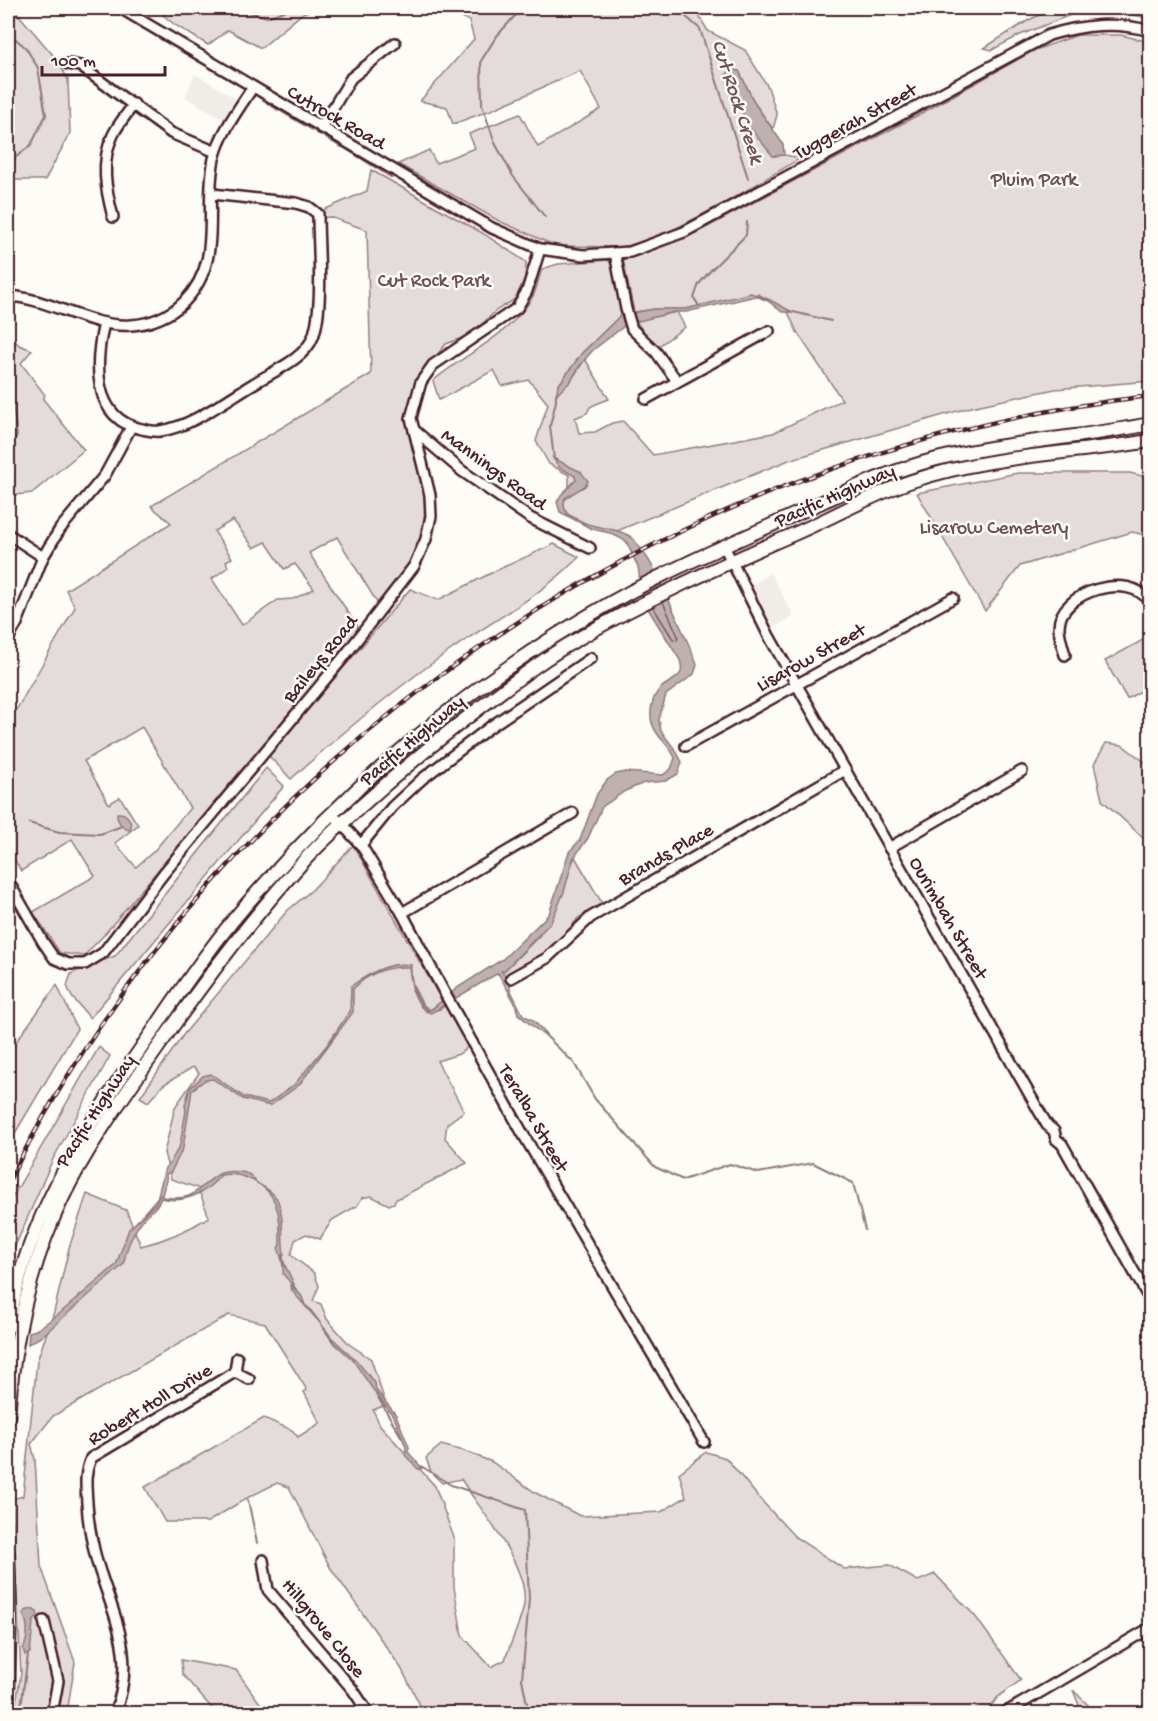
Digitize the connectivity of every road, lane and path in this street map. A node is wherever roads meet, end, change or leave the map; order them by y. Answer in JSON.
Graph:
{"nodes":[{"id":1,"x":120,"y":8,"type":"edge"},
{"id":2,"x":1150,"y":31,"type":"edge"},
{"id":3,"x":395,"y":43,"type":"dead end"},
{"id":4,"x":68,"y":64,"type":"dead end"},
{"id":5,"x":253,"y":87,"type":"junction"},
{"id":6,"x":134,"y":104,"type":"junction"},
{"id":7,"x":321,"y":128,"type":"junction"},
{"id":8,"x":216,"y":152,"type":"junction"},
{"id":9,"x":212,"y":194,"type":"junction"},
{"id":10,"x":113,"y":217,"type":"dead end"},
{"id":11,"x":540,"y":249,"type":"junction"},
{"id":12,"x":615,"y":253,"type":"junction"},
{"id":13,"x":8,"y":296,"type":"edge"},
{"id":14,"x":104,"y":323,"type":"junction"},
{"id":15,"x":769,"y":331,"type":"dead end"},
{"id":16,"x":677,"y":381,"type":"junction"},
{"id":17,"x":646,"y":399,"type":"dead end"},
{"id":18,"x":1150,"y":424,"type":"edge"},
{"id":19,"x":131,"y":427,"type":"junction"},
{"id":20,"x":414,"y":430,"type":"junction"},
{"id":21,"x":1150,"y":441,"type":"edge"},
{"id":22,"x":8,"y":534,"type":"edge"},
{"id":23,"x":724,"y":546,"type":"junction"},
{"id":24,"x":591,"y":548,"type":"dead end"},
{"id":25,"x":44,"y":557,"type":"junction"},
{"id":26,"x":731,"y":561,"type":"junction"},
{"id":27,"x":952,"y":598,"type":"dead end"},
{"id":28,"x":1150,"y":602,"type":"edge"},
{"id":29,"x":8,"y":639,"type":"edge"},
{"id":30,"x":1065,"y":655,"type":"dead end"},
{"id":31,"x":591,"y":658,"type":"dead end"},
{"id":32,"x":796,"y":684,"type":"junction"},
{"id":33,"x":686,"y":746,"type":"dead end"},
{"id":34,"x":845,"y":770,"type":"junction"},
{"id":35,"x":1022,"y":771,"type":"dead end"},
{"id":36,"x":332,"y":812,"type":"junction"},
{"id":37,"x":573,"y":813,"type":"dead end"},
{"id":38,"x":342,"y":824,"type":"junction"},
{"id":39,"x":360,"y":845,"type":"junction"},
{"id":40,"x":889,"y":848,"type":"junction"},
{"id":41,"x":8,"y":881,"type":"edge"},
{"id":42,"x":402,"y":913,"type":"junction"},
{"id":43,"x":511,"y":978,"type":"dead end"},
{"id":44,"x":1150,"y":1300,"type":"edge"},
{"id":45,"x":8,"y":1323,"type":"edge"},
{"id":46,"x":237,"y":1359,"type":"dead end"},
{"id":47,"x":236,"y":1372,"type":"junction"},
{"id":48,"x":249,"y":1379,"type":"dead end"},
{"id":49,"x":8,"y":1418,"type":"edge"},
{"id":50,"x":705,"y":1442,"type":"dead end"},
{"id":51,"x":8,"y":1555,"type":"edge"},
{"id":52,"x":263,"y":1560,"type":"dead end"},
{"id":53,"x":44,"y":1621,"type":"dead end"},
{"id":54,"x":1150,"y":1628,"type":"edge"},
{"id":55,"x":8,"y":1696,"type":"edge"},
{"id":56,"x":52,"y":1713,"type":"edge"},
{"id":57,"x":114,"y":1713,"type":"edge"},
{"id":58,"x":369,"y":1713,"type":"edge"},
{"id":59,"x":1003,"y":1713,"type":"edge"}],
"edges":[{"from":1,"to":5,"type":"street","name":"Cutrock Road"},
{"from":2,"to":12,"type":"street","name":"Tuggerah Street"},
{"from":3,"to":7,"type":"street"},
{"from":4,"to":6,"type":"street"},
{"from":5,"to":7,"type":"street","name":"Cutrock Road"},
{"from":5,"to":8,"type":"street"},
{"from":6,"to":8,"type":"street"},
{"from":6,"to":10,"type":"street"},
{"from":7,"to":11,"type":"street","name":"Cutrock Road"},
{"from":8,"to":9,"type":"street"},
{"from":9,"to":14,"type":"street"},
{"from":9,"to":19,"type":"street"},
{"from":11,"to":12,"type":"street","name":"Tuggerah Street"},
{"from":11,"to":20,"type":"street","name":"Baileys Road"},
{"from":12,"to":16,"type":"street"},
{"from":13,"to":14,"type":"street"},
{"from":14,"to":19,"type":"street"},
{"from":15,"to":16,"type":"street"},
{"from":16,"to":17,"type":"street"},
{"from":18,"to":23,"type":"main road","name":"Pacific Highway"},
{"from":19,"to":25,"type":"street"},
{"from":20,"to":24,"type":"street","name":"Mannings Road"},
{"from":20,"to":41,"type":"street","name":"Baileys Road"},
{"from":21,"to":26,"type":"main road","name":"Pacific Highway"},
{"from":22,"to":25,"type":"street"},
{"from":23,"to":26,"type":"street","name":"Ourimbah Street"},
{"from":23,"to":36,"type":"main road","name":"Pacific Highway"},
{"from":25,"to":29,"type":"street"},
{"from":26,"to":32,"type":"street","name":"Ourimbah Street"},
{"from":26,"to":38,"type":"main road","name":"Pacific Highway"},
{"from":27,"to":32,"type":"street","name":"Lisarow Street"},
{"from":28,"to":30,"type":"street"},
{"from":31,"to":39,"type":"street","name":"Pacific Highway"},
{"from":32,"to":33,"type":"street","name":"Lisarow Street"},
{"from":32,"to":34,"type":"street","name":"Ourimbah Street"},
{"from":34,"to":40,"type":"street","name":"Ourimbah Street"},
{"from":34,"to":43,"type":"street","name":"Brands Place"},
{"from":35,"to":40,"type":"street"},
{"from":36,"to":38,"type":"street","name":"Teralba Street"},
{"from":36,"to":45,"type":"main road","name":"Pacific Highway"},
{"from":37,"to":42,"type":"street"},
{"from":38,"to":39,"type":"street","name":"Teralba Street"},
{"from":38,"to":49,"type":"main road","name":"Pacific Highway"},
{"from":39,"to":42,"type":"street","name":"Teralba Street"},
{"from":40,"to":44,"type":"street","name":"Ourimbah Street"},
{"from":42,"to":50,"type":"street","name":"Teralba Street"},
{"from":46,"to":47,"type":"street","name":"Robert Holl Drive"},
{"from":47,"to":48,"type":"street","name":"Robert Holl Drive"},
{"from":47,"to":57,"type":"street","name":"Robert Holl Drive"},
{"from":51,"to":55,"type":"main road"},
{"from":52,"to":58,"type":"street","name":"Hillgrove Close"},
{"from":53,"to":56,"type":"street"},
{"from":54,"to":59,"type":"street"}]}
